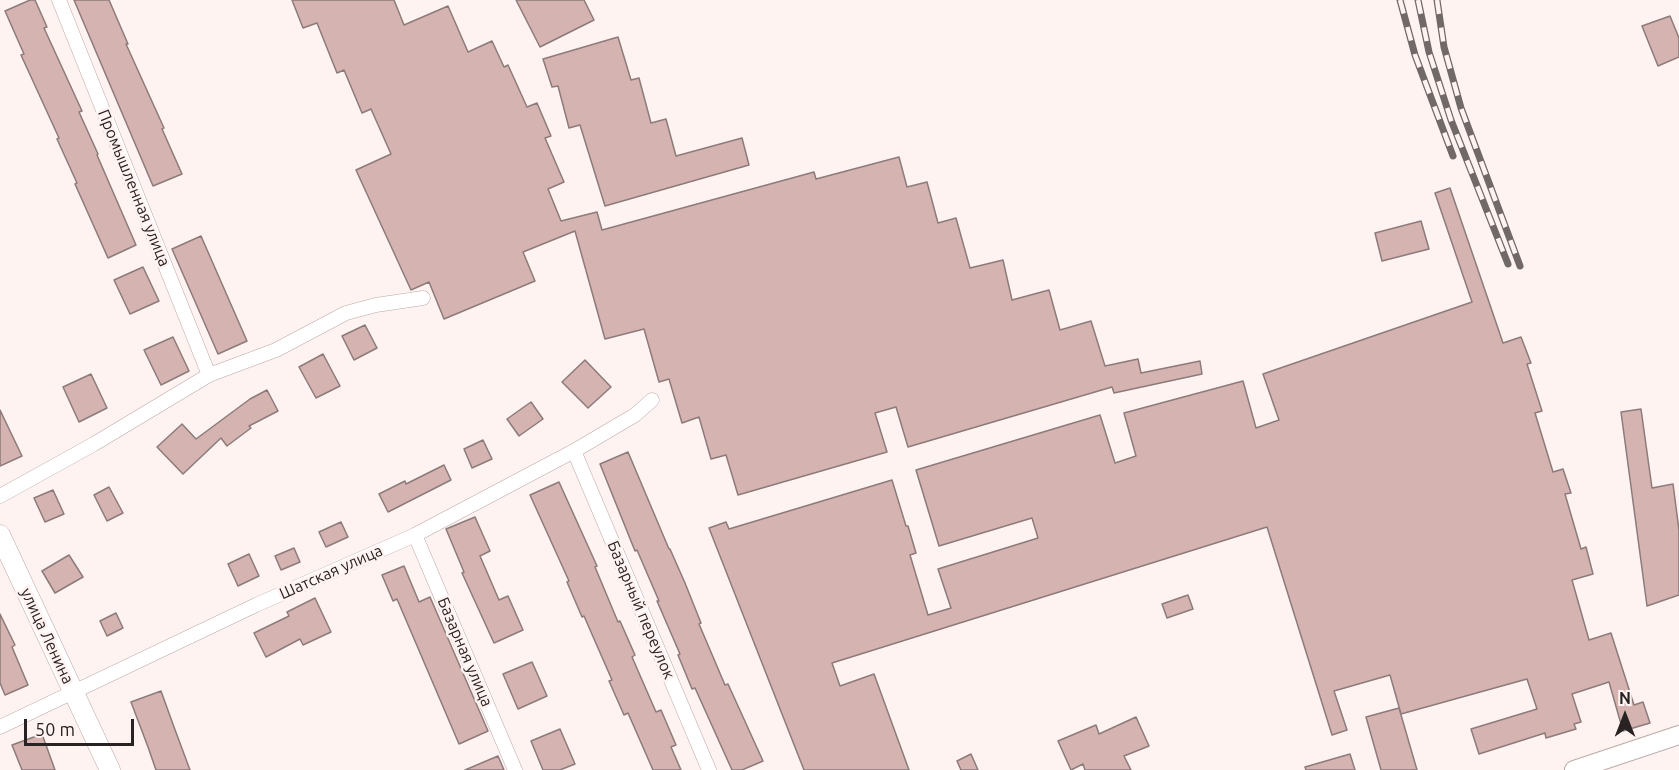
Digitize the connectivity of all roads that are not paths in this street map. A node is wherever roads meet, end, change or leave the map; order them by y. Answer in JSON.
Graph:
{"nodes":[{"id":1,"x":59,"y":0,"type":"edge"},
{"id":2,"x":423,"y":298,"type":"dead end"},
{"id":3,"x":209,"y":375,"type":"junction"},
{"id":4,"x":652,"y":400,"type":"dead end"},
{"id":5,"x":574,"y":451,"type":"junction"},
{"id":6,"x":0,"y":496,"type":"edge"},
{"id":7,"x":0,"y":535,"type":"edge"},
{"id":8,"x":415,"y":535,"type":"junction"},
{"id":9,"x":74,"y":693,"type":"junction"},
{"id":10,"x":0,"y":728,"type":"edge"},
{"id":11,"x":1679,"y":735,"type":"edge"},
{"id":12,"x":110,"y":770,"type":"edge"},
{"id":13,"x":515,"y":770,"type":"edge"},
{"id":14,"x":709,"y":770,"type":"edge"},
{"id":15,"x":1574,"y":770,"type":"edge"}],
"edges":[{"from":1,"to":3,"type":"street","name":"Промышленная улица"},
{"from":2,"to":3,"type":"street"},
{"from":3,"to":6,"type":"street"},
{"from":4,"to":5,"type":"street","name":"Шатская улица"},
{"from":5,"to":8,"type":"street","name":"Шатская улица"},
{"from":5,"to":14,"type":"street","name":"Базарный переулок"},
{"from":7,"to":9,"type":"main road","name":"улица Ленина"},
{"from":8,"to":9,"type":"street","name":"Шатская улица"},
{"from":8,"to":13,"type":"street","name":"Базарная улица"},
{"from":9,"to":10,"type":"street","name":"Шатская улица"},
{"from":9,"to":12,"type":"main road","name":"улица Ленина"},
{"from":11,"to":15,"type":"street"}]}
